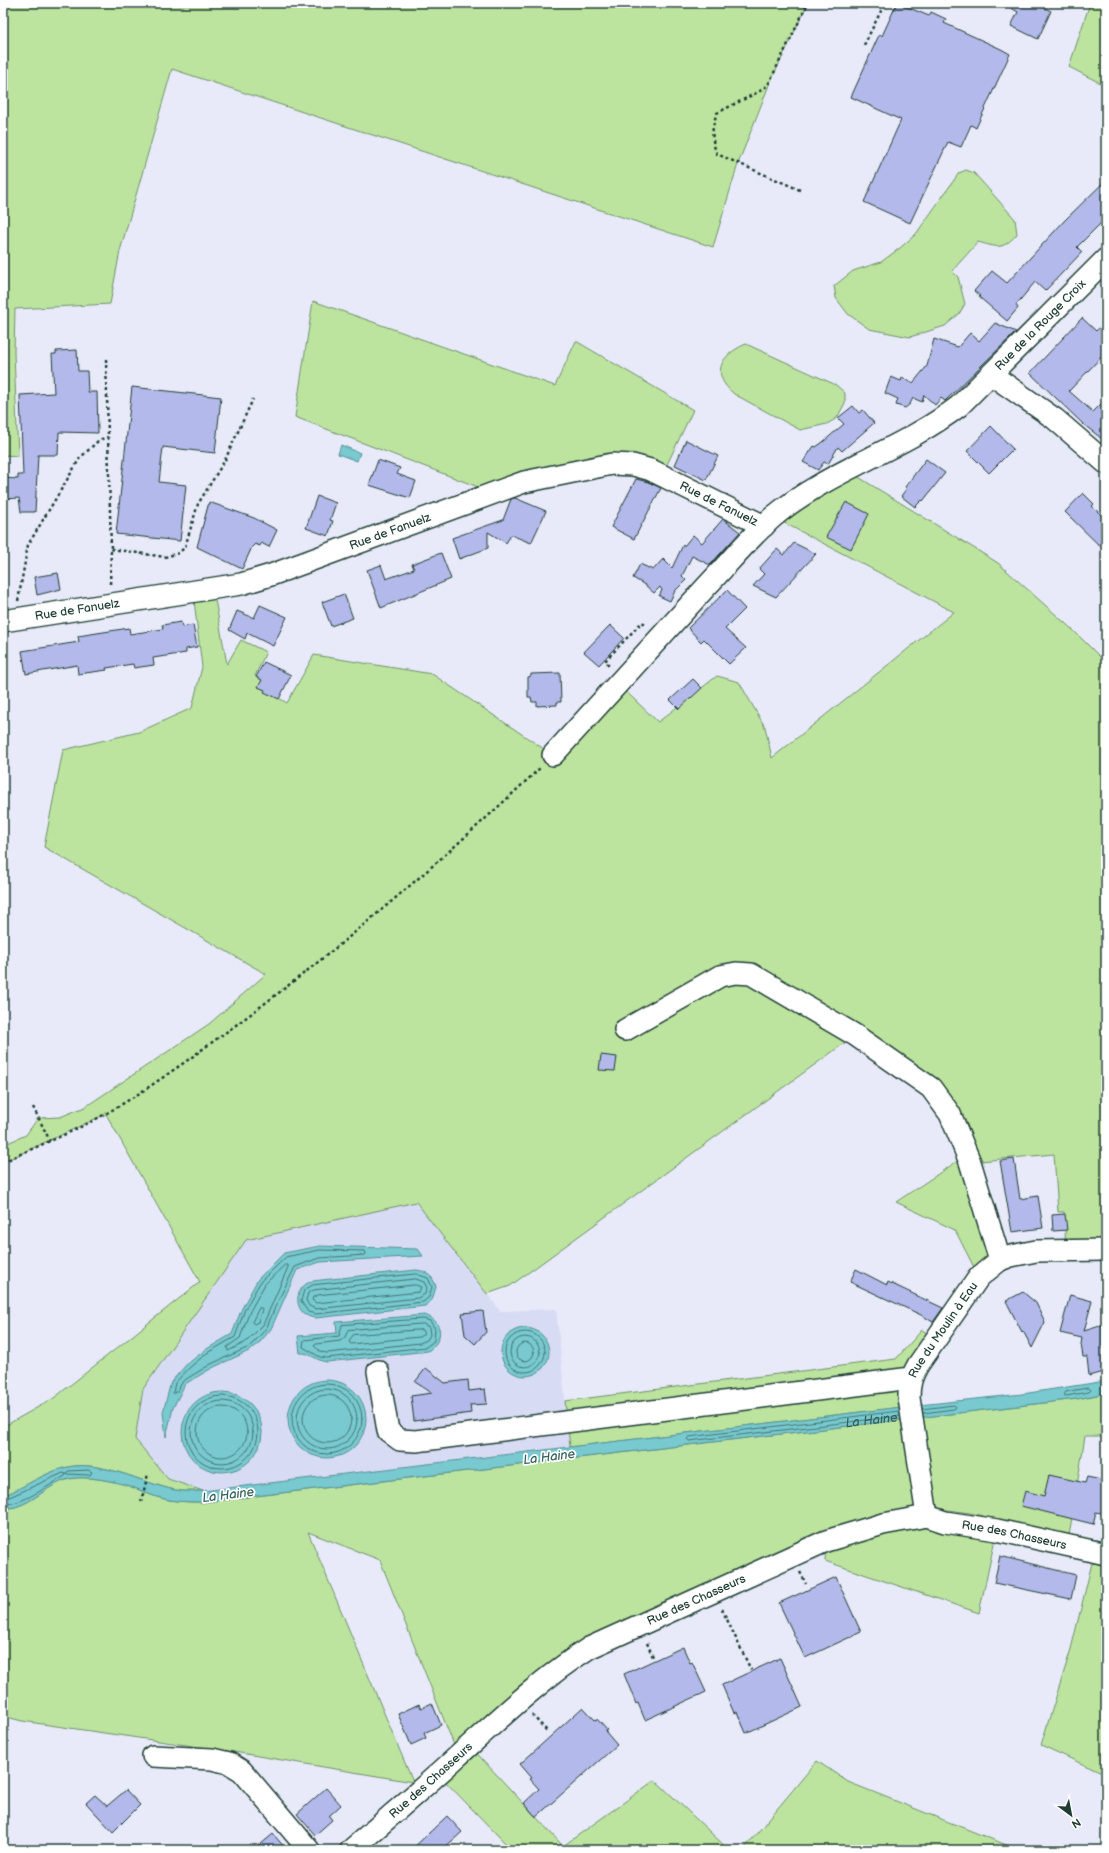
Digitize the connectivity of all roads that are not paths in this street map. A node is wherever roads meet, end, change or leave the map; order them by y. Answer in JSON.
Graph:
{"nodes":[{"id":1,"x":1106,"y":259,"type":"edge"},
{"id":2,"x":992,"y":375,"type":"junction"},
{"id":3,"x":1106,"y":463,"type":"edge"},
{"id":4,"x":764,"y":526,"type":"junction"},
{"id":5,"x":9,"y":620,"type":"edge"},
{"id":6,"x":553,"y":755,"type":"road end"},
{"id":7,"x":625,"y":1030,"type":"dead end"},
{"id":8,"x":1106,"y":1250,"type":"edge"},
{"id":9,"x":1000,"y":1260,"type":"junction"},
{"id":10,"x":378,"y":1371,"type":"dead end"},
{"id":11,"x":910,"y":1388,"type":"junction"},
{"id":12,"x":927,"y":1516,"type":"junction"},
{"id":13,"x":1106,"y":1554,"type":"edge"},
{"id":14,"x":153,"y":1756,"type":"dead end"},
{"id":15,"x":309,"y":1850,"type":"edge"},
{"id":16,"x":351,"y":1850,"type":"edge"}],
"edges":[{"from":1,"to":2,"type":"street","name":"Rue de la Rouge Croix"},
{"from":2,"to":3,"type":"street"},
{"from":2,"to":4,"type":"street","name":"Rue de la Rouge Croix"},
{"from":4,"to":5,"type":"street","name":"Rue de Fanuelz"},
{"from":4,"to":6,"type":"street","name":"Rue de la Rouge Croix"},
{"from":7,"to":9,"type":"street"},
{"from":8,"to":9,"type":"street","name":"Rue du Moulin à Eau"},
{"from":9,"to":11,"type":"street","name":"Rue du Moulin à Eau"},
{"from":10,"to":11,"type":"street"},
{"from":11,"to":12,"type":"street"},
{"from":12,"to":13,"type":"street","name":"Rue des Chasseurs"},
{"from":12,"to":16,"type":"street","name":"Rue des Chasseurs"},
{"from":14,"to":15,"type":"street"}]}
